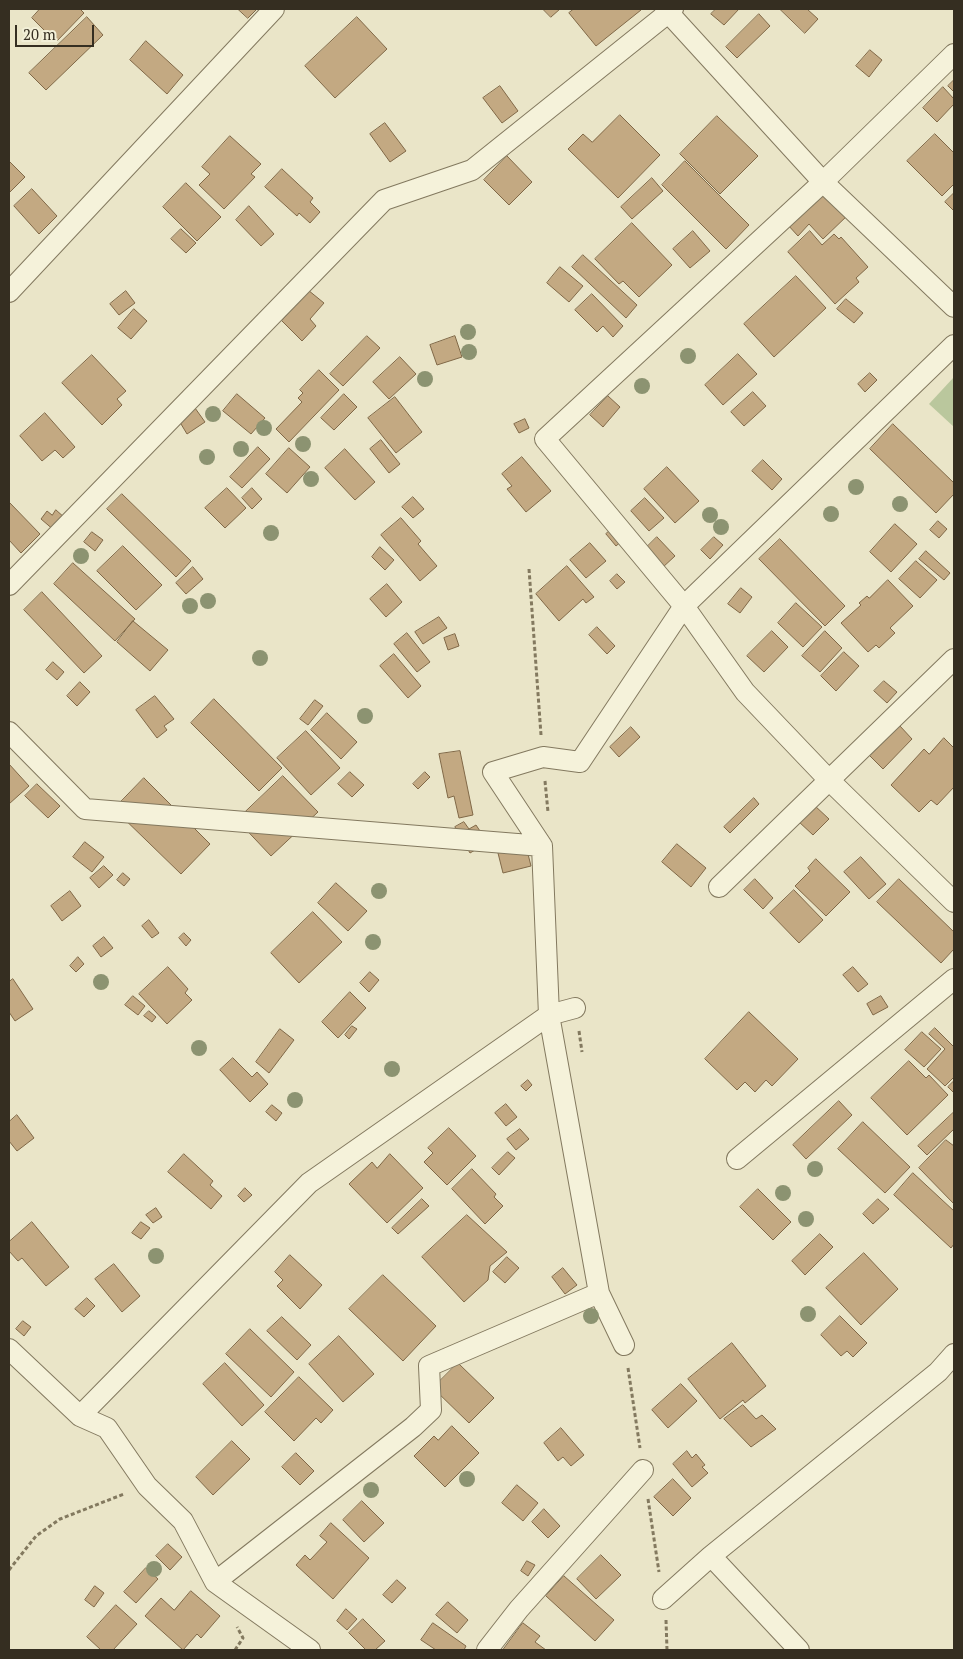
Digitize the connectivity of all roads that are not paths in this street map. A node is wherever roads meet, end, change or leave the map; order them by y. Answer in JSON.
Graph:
{"nodes":[{"id":1,"x":274,"y":9,"type":"edge"},
{"id":2,"x":669,"y":10,"type":"edge"},
{"id":3,"x":954,"y":54,"type":"edge"},
{"id":4,"x":823,"y":182,"type":"junction"},
{"id":5,"x":9,"y":292,"type":"edge"},
{"id":6,"x":954,"y":307,"type":"edge"},
{"id":7,"x":954,"y":345,"type":"edge"},
{"id":8,"x":9,"y":585,"type":"edge"},
{"id":9,"x":684,"y":606,"type":"junction"},
{"id":10,"x":954,"y":658,"type":"edge"},
{"id":11,"x":9,"y":732,"type":"edge"},
{"id":12,"x":828,"y":779,"type":"junction"},
{"id":13,"x":542,"y":846,"type":"junction"},
{"id":14,"x":719,"y":887,"type":"dead end"},
{"id":15,"x":954,"y":902,"type":"edge"},
{"id":16,"x":954,"y":979,"type":"edge"},
{"id":17,"x":575,"y":1008,"type":"dead end"},
{"id":18,"x":549,"y":1015,"type":"junction"},
{"id":19,"x":737,"y":1159,"type":"dead end"},
{"id":20,"x":599,"y":1293,"type":"junction"},
{"id":21,"x":624,"y":1345,"type":"dead end"},
{"id":22,"x":9,"y":1349,"type":"edge"},
{"id":23,"x":954,"y":1354,"type":"edge"},
{"id":24,"x":80,"y":1416,"type":"junction"},
{"id":25,"x":643,"y":1470,"type":"dead end"},
{"id":26,"x":711,"y":1556,"type":"junction"},
{"id":27,"x":215,"y":1582,"type":"junction"},
{"id":28,"x":663,"y":1599,"type":"dead end"},
{"id":29,"x":310,"y":1650,"type":"edge"},
{"id":30,"x":488,"y":1650,"type":"edge"},
{"id":31,"x":799,"y":1650,"type":"edge"}],
"edges":[{"from":1,"to":5,"type":"street"},
{"from":2,"to":4,"type":"street"},
{"from":2,"to":8,"type":"street"},
{"from":3,"to":4,"type":"street"},
{"from":4,"to":6,"type":"street"},
{"from":4,"to":9,"type":"street"},
{"from":7,"to":9,"type":"street"},
{"from":9,"to":12,"type":"street"},
{"from":9,"to":13,"type":"street"},
{"from":10,"to":12,"type":"street"},
{"from":11,"to":13,"type":"street"},
{"from":12,"to":14,"type":"street"},
{"from":12,"to":15,"type":"street"},
{"from":13,"to":18,"type":"street"},
{"from":16,"to":19,"type":"street"},
{"from":17,"to":18,"type":"street"},
{"from":18,"to":20,"type":"street"},
{"from":18,"to":24,"type":"street"},
{"from":20,"to":21,"type":"street"},
{"from":20,"to":27,"type":"street"},
{"from":22,"to":24,"type":"street"},
{"from":23,"to":26,"type":"street"},
{"from":24,"to":27,"type":"street"},
{"from":25,"to":30,"type":"street"},
{"from":26,"to":28,"type":"street"},
{"from":26,"to":31,"type":"street"},
{"from":27,"to":29,"type":"street"}]}
